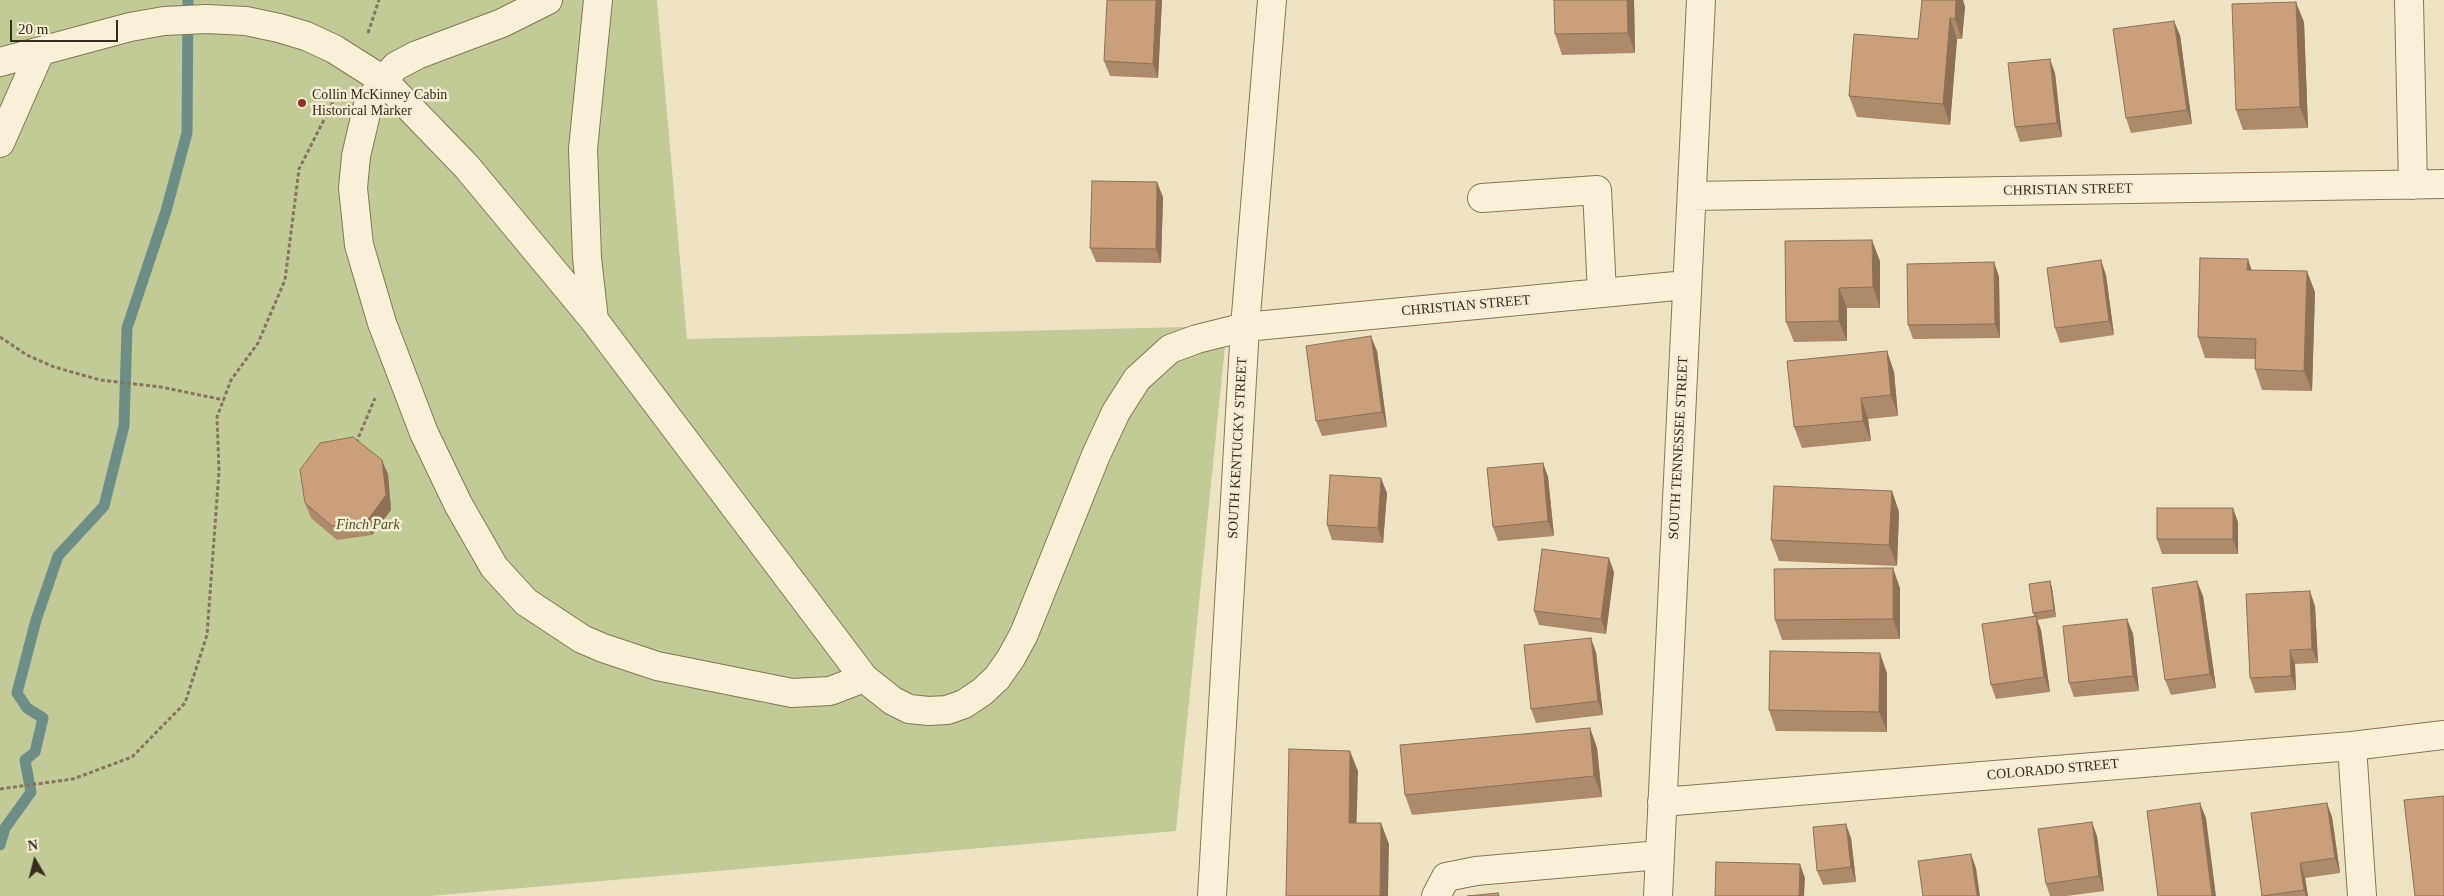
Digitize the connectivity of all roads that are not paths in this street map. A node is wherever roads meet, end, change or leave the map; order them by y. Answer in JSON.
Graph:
{"nodes":[{"id":1,"x":548,"y":0,"type":"edge"},
{"id":2,"x":598,"y":0,"type":"edge"},
{"id":3,"x":1272,"y":0,"type":"edge"},
{"id":4,"x":1700,"y":0,"type":"edge"},
{"id":5,"x":2409,"y":0,"type":"edge"},
{"id":6,"x":40,"y":52,"type":"junction"},
{"id":7,"x":0,"y":62,"type":"edge"},
{"id":8,"x":383,"y":80,"type":"junction"},
{"id":9,"x":0,"y":143,"type":"edge"},
{"id":10,"x":2444,"y":184,"type":"edge"},
{"id":11,"x":2413,"y":185,"type":"junction"},
{"id":12,"x":1692,"y":196,"type":"junction"},
{"id":13,"x":1482,"y":198,"type":"dead end"},
{"id":14,"x":1686,"y":284,"type":"junction"},
{"id":15,"x":1602,"y":293,"type":"junction"},
{"id":16,"x":594,"y":320,"type":"junction"},
{"id":17,"x":1245,"y":327,"type":"junction"},
{"id":18,"x":864,"y":678,"type":"junction"},
{"id":19,"x":2444,"y":735,"type":"edge"},
{"id":20,"x":2352,"y":746,"type":"junction"},
{"id":21,"x":1662,"y":802,"type":"junction"},
{"id":22,"x":1660,"y":855,"type":"junction"},
{"id":23,"x":1212,"y":896,"type":"edge"},
{"id":24,"x":1436,"y":896,"type":"edge"},
{"id":25,"x":1658,"y":896,"type":"edge"},
{"id":26,"x":2362,"y":896,"type":"edge"}],
"edges":[{"from":1,"to":8,"type":"street"},
{"from":2,"to":16,"type":"street"},
{"from":3,"to":17,"type":"street","name":"SOUTH KENTUCKY STREET"},
{"from":4,"to":12,"type":"street","name":"SOUTH TENNESSEE STREET"},
{"from":5,"to":11,"type":"street"},
{"from":6,"to":7,"type":"street","name":"CHRISTIAN STREET"},
{"from":6,"to":8,"type":"street","name":"CHRISTIAN STREET"},
{"from":6,"to":9,"type":"street"},
{"from":8,"to":16,"type":"street","name":"CHRISTIAN STREET"},
{"from":8,"to":18,"type":"street"},
{"from":10,"to":11,"type":"street","name":"CHRISTIAN STREET"},
{"from":11,"to":12,"type":"street","name":"CHRISTIAN STREET"},
{"from":12,"to":14,"type":"street","name":"SOUTH TENNESSEE STREET"},
{"from":13,"to":15,"type":"street"},
{"from":14,"to":15,"type":"street","name":"CHRISTIAN STREET"},
{"from":14,"to":21,"type":"street","name":"SOUTH TENNESSEE STREET"},
{"from":15,"to":17,"type":"street","name":"CHRISTIAN STREET"},
{"from":16,"to":18,"type":"street","name":"CHRISTIAN STREET"},
{"from":17,"to":18,"type":"street","name":"CHRISTIAN STREET"},
{"from":17,"to":23,"type":"street","name":"SOUTH KENTUCKY STREET"},
{"from":19,"to":20,"type":"street","name":"COLORADO STREET"},
{"from":20,"to":21,"type":"street","name":"COLORADO STREET"},
{"from":20,"to":26,"type":"street"},
{"from":21,"to":22,"type":"street","name":"SOUTH TENNESSEE STREET"},
{"from":22,"to":24,"type":"street"},
{"from":22,"to":25,"type":"street","name":"SOUTH TENNESSEE STREET"}]}
